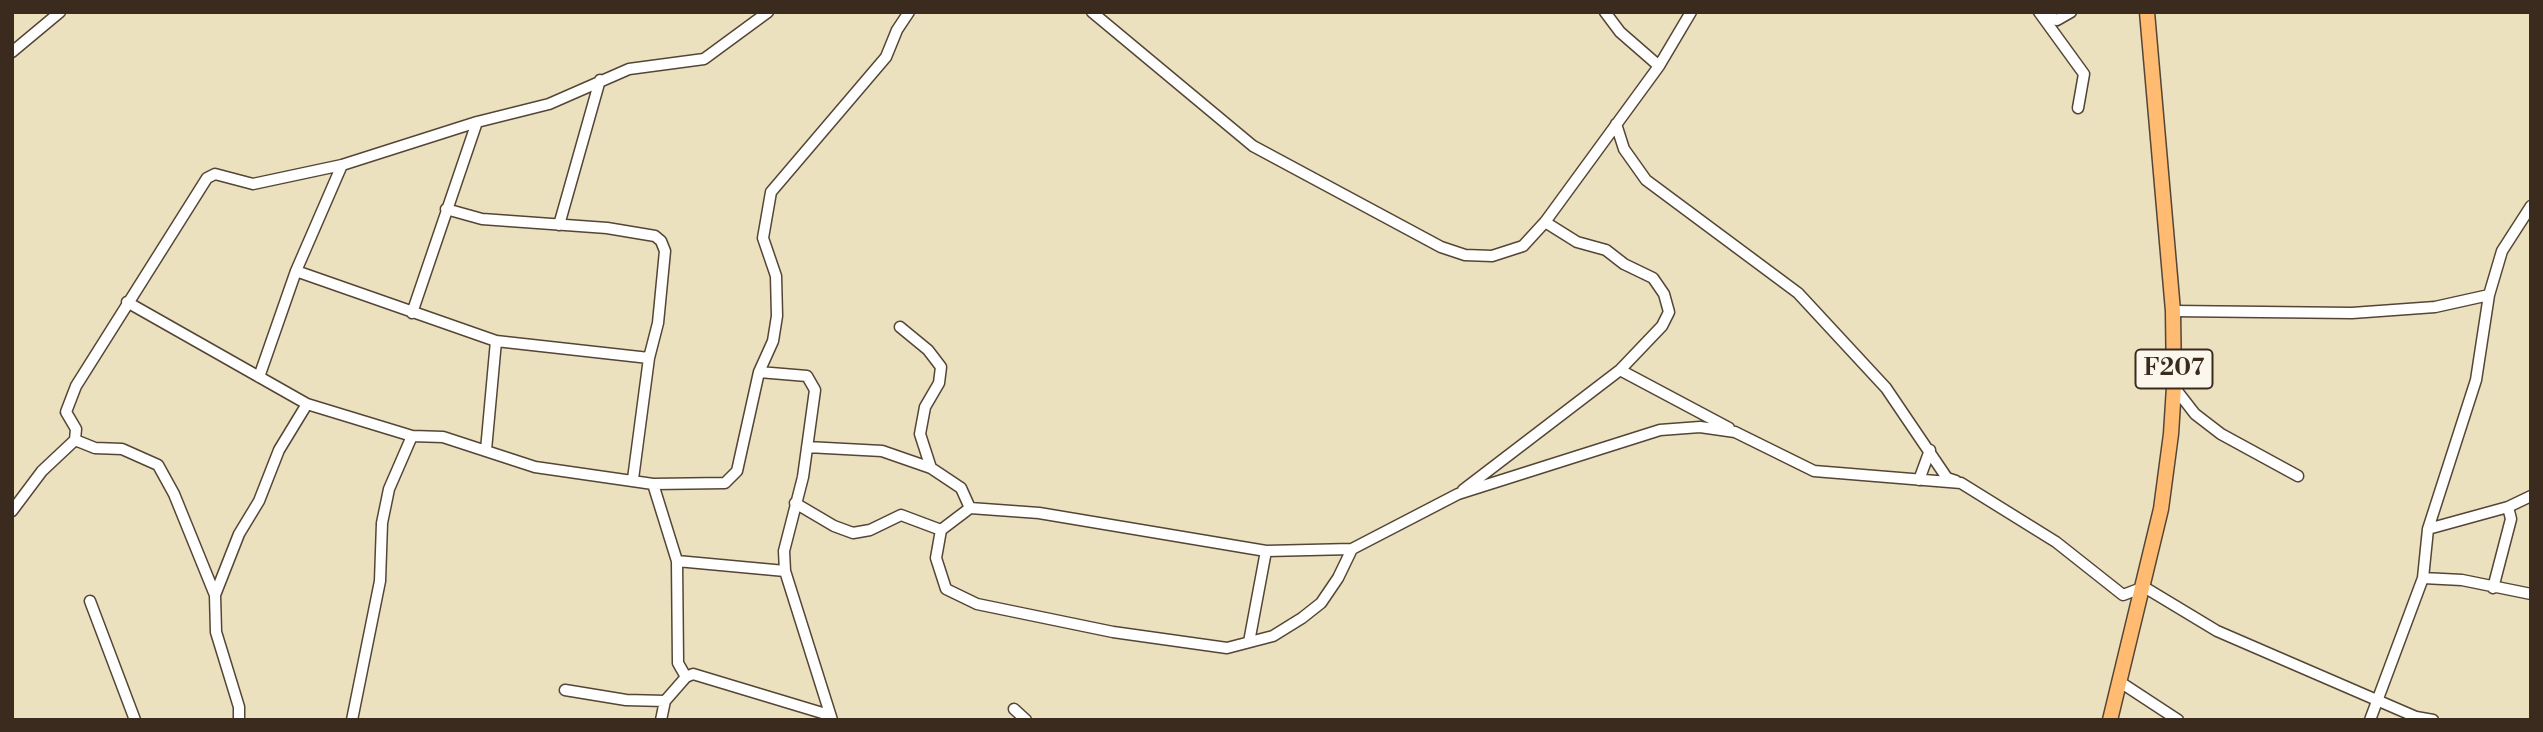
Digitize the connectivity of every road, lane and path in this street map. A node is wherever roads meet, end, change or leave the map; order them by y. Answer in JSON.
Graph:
{"nodes":[{"id":1,"x":60,"y":12,"type":"edge"},
{"id":2,"x":768,"y":12,"type":"edge"},
{"id":3,"x":909,"y":12,"type":"edge"},
{"id":4,"x":1092,"y":12,"type":"edge"},
{"id":5,"x":1605,"y":12,"type":"edge"},
{"id":6,"x":1690,"y":12,"type":"edge"},
{"id":7,"x":2071,"y":12,"type":"edge"},
{"id":8,"x":2147,"y":12,"type":"edge"},
{"id":9,"x":2039,"y":13,"type":"edge"},
{"id":10,"x":12,"y":52,"type":"edge"},
{"id":11,"x":1659,"y":66,"type":"junction"},
{"id":12,"x":600,"y":80,"type":"junction"},
{"id":13,"x":2078,"y":108,"type":"dead end"},
{"id":14,"x":477,"y":122,"type":"junction"},
{"id":15,"x":1616,"y":124,"type":"junction"},
{"id":16,"x":342,"y":166,"type":"junction"},
{"id":17,"x":2531,"y":206,"type":"edge"},
{"id":18,"x":446,"y":209,"type":"junction"},
{"id":19,"x":1545,"y":222,"type":"junction"},
{"id":20,"x":559,"y":225,"type":"junction"},
{"id":21,"x":296,"y":271,"type":"junction"},
{"id":22,"x":2489,"y":295,"type":"junction"},
{"id":23,"x":127,"y":302,"type":"junction"},
{"id":24,"x":2173,"y":311,"type":"junction"},
{"id":25,"x":412,"y":313,"type":"junction"},
{"id":26,"x":901,"y":327,"type":"dead end"},
{"id":27,"x":496,"y":341,"type":"junction"},
{"id":28,"x":649,"y":358,"type":"junction"},
{"id":29,"x":1620,"y":370,"type":"junction"},
{"id":30,"x":759,"y":372,"type":"junction"},
{"id":31,"x":259,"y":377,"type":"junction"},
{"id":32,"x":2174,"y":387,"type":"junction"},
{"id":33,"x":307,"y":404,"type":"junction"},
{"id":34,"x":1735,"y":432,"type":"junction"},
{"id":35,"x":412,"y":436,"type":"junction"},
{"id":36,"x":75,"y":440,"type":"junction"},
{"id":37,"x":807,"y":447,"type":"junction"},
{"id":38,"x":486,"y":450,"type":"junction"},
{"id":39,"x":1930,"y":450,"type":"junction"},
{"id":40,"x":931,"y":468,"type":"junction"},
{"id":41,"x":2298,"y":476,"type":"dead end"},
{"id":42,"x":633,"y":479,"type":"junction"},
{"id":43,"x":1919,"y":480,"type":"junction"},
{"id":44,"x":1961,"y":483,"type":"junction"},
{"id":45,"x":653,"y":484,"type":"junction"},
{"id":46,"x":1458,"y":494,"type":"junction"},
{"id":47,"x":2531,"y":496,"type":"edge"},
{"id":48,"x":795,"y":503,"type":"junction"},
{"id":49,"x":2508,"y":507,"type":"junction"},
{"id":50,"x":971,"y":508,"type":"junction"},
{"id":51,"x":12,"y":511,"type":"edge"},
{"id":52,"x":2428,"y":529,"type":"junction"},
{"id":53,"x":941,"y":530,"type":"junction"},
{"id":54,"x":1352,"y":549,"type":"junction"},
{"id":55,"x":1266,"y":551,"type":"junction"},
{"id":56,"x":677,"y":561,"type":"junction"},
{"id":57,"x":785,"y":571,"type":"junction"},
{"id":58,"x":2423,"y":578,"type":"junction"},
{"id":59,"x":2144,"y":587,"type":"junction"},
{"id":60,"x":2493,"y":588,"type":"junction"},
{"id":61,"x":2531,"y":594,"type":"edge"},
{"id":62,"x":215,"y":595,"type":"junction"},
{"id":63,"x":90,"y":601,"type":"dead end"},
{"id":64,"x":1250,"y":642,"type":"junction"},
{"id":65,"x":686,"y":677,"type":"junction"},
{"id":66,"x":2120,"y":682,"type":"junction"},
{"id":67,"x":565,"y":690,"type":"dead end"},
{"id":68,"x":665,"y":701,"type":"junction"},
{"id":69,"x":2378,"y":701,"type":"junction"},
{"id":70,"x":1014,"y":709,"type":"dead end"},
{"id":71,"x":831,"y":717,"type":"edge"},
{"id":72,"x":135,"y":720,"type":"edge"},
{"id":73,"x":239,"y":720,"type":"edge"},
{"id":74,"x":352,"y":720,"type":"edge"},
{"id":75,"x":661,"y":720,"type":"edge"},
{"id":76,"x":1026,"y":720,"type":"edge"},
{"id":77,"x":2110,"y":720,"type":"edge"},
{"id":78,"x":2178,"y":720,"type":"edge"},
{"id":79,"x":2370,"y":720,"type":"edge"},
{"id":80,"x":2433,"y":720,"type":"edge"}],
"edges":[{"from":1,"to":10,"type":"street"},
{"from":2,"to":12,"type":"street"},
{"from":3,"to":30,"type":"street"},
{"from":4,"to":19,"type":"street"},
{"from":5,"to":11,"type":"street"},
{"from":6,"to":11,"type":"street"},
{"from":7,"to":9,"type":"street"},
{"from":8,"to":24,"type":"main road","number":"F207"},
{"from":9,"to":13,"type":"street"},
{"from":11,"to":15,"type":"street"},
{"from":12,"to":14,"type":"street"},
{"from":12,"to":20,"type":"street"},
{"from":14,"to":16,"type":"street"},
{"from":14,"to":18,"type":"street"},
{"from":15,"to":19,"type":"street"},
{"from":15,"to":39,"type":"street"},
{"from":16,"to":21,"type":"street"},
{"from":16,"to":23,"type":"street"},
{"from":17,"to":22,"type":"street"},
{"from":18,"to":20,"type":"street"},
{"from":18,"to":25,"type":"street"},
{"from":19,"to":29,"type":"street"},
{"from":20,"to":28,"type":"street"},
{"from":21,"to":25,"type":"street"},
{"from":21,"to":31,"type":"street"},
{"from":22,"to":24,"type":"street"},
{"from":22,"to":52,"type":"street"},
{"from":23,"to":31,"type":"street"},
{"from":23,"to":36,"type":"street"},
{"from":24,"to":32,"type":"main road","number":"F207"},
{"from":25,"to":27,"type":"street"},
{"from":26,"to":40,"type":"street"},
{"from":27,"to":28,"type":"street"},
{"from":27,"to":38,"type":"street"},
{"from":28,"to":42,"type":"street"},
{"from":29,"to":34,"type":"street"},
{"from":29,"to":46,"type":"street"},
{"from":30,"to":37,"type":"street"},
{"from":30,"to":45,"type":"street"},
{"from":31,"to":33,"type":"street"},
{"from":32,"to":41,"type":"street"},
{"from":32,"to":59,"type":"main road","number":"F207"},
{"from":33,"to":35,"type":"street"},
{"from":33,"to":62,"type":"street"},
{"from":34,"to":43,"type":"street"},
{"from":34,"to":46,"type":"street"},
{"from":35,"to":38,"type":"street"},
{"from":35,"to":74,"type":"street"},
{"from":36,"to":51,"type":"street"},
{"from":36,"to":62,"type":"street"},
{"from":37,"to":40,"type":"street"},
{"from":37,"to":48,"type":"street"},
{"from":38,"to":42,"type":"street"},
{"from":39,"to":43,"type":"street"},
{"from":39,"to":44,"type":"street"},
{"from":40,"to":50,"type":"street"},
{"from":42,"to":45,"type":"street"},
{"from":43,"to":44,"type":"street"},
{"from":44,"to":59,"type":"street"},
{"from":45,"to":56,"type":"street"},
{"from":46,"to":54,"type":"street"},
{"from":47,"to":49,"type":"street"},
{"from":48,"to":53,"type":"street"},
{"from":48,"to":57,"type":"street"},
{"from":49,"to":52,"type":"street"},
{"from":49,"to":60,"type":"street"},
{"from":50,"to":53,"type":"street"},
{"from":50,"to":55,"type":"street"},
{"from":52,"to":58,"type":"street"},
{"from":53,"to":64,"type":"street"},
{"from":54,"to":55,"type":"street"},
{"from":54,"to":64,"type":"street"},
{"from":55,"to":64,"type":"street"},
{"from":56,"to":57,"type":"street"},
{"from":56,"to":65,"type":"street"},
{"from":57,"to":71,"type":"street"},
{"from":58,"to":60,"type":"street"},
{"from":58,"to":69,"type":"street"},
{"from":59,"to":66,"type":"main road","number":"F207"},
{"from":59,"to":69,"type":"street"},
{"from":60,"to":61,"type":"street"},
{"from":62,"to":73,"type":"street"},
{"from":63,"to":72,"type":"street"},
{"from":65,"to":68,"type":"street"},
{"from":65,"to":71,"type":"street"},
{"from":66,"to":77,"type":"main road","number":"F207"},
{"from":66,"to":78,"type":"street"},
{"from":67,"to":68,"type":"street"},
{"from":68,"to":75,"type":"street"},
{"from":69,"to":79,"type":"street"},
{"from":69,"to":80,"type":"street"},
{"from":70,"to":76,"type":"street"}]}
